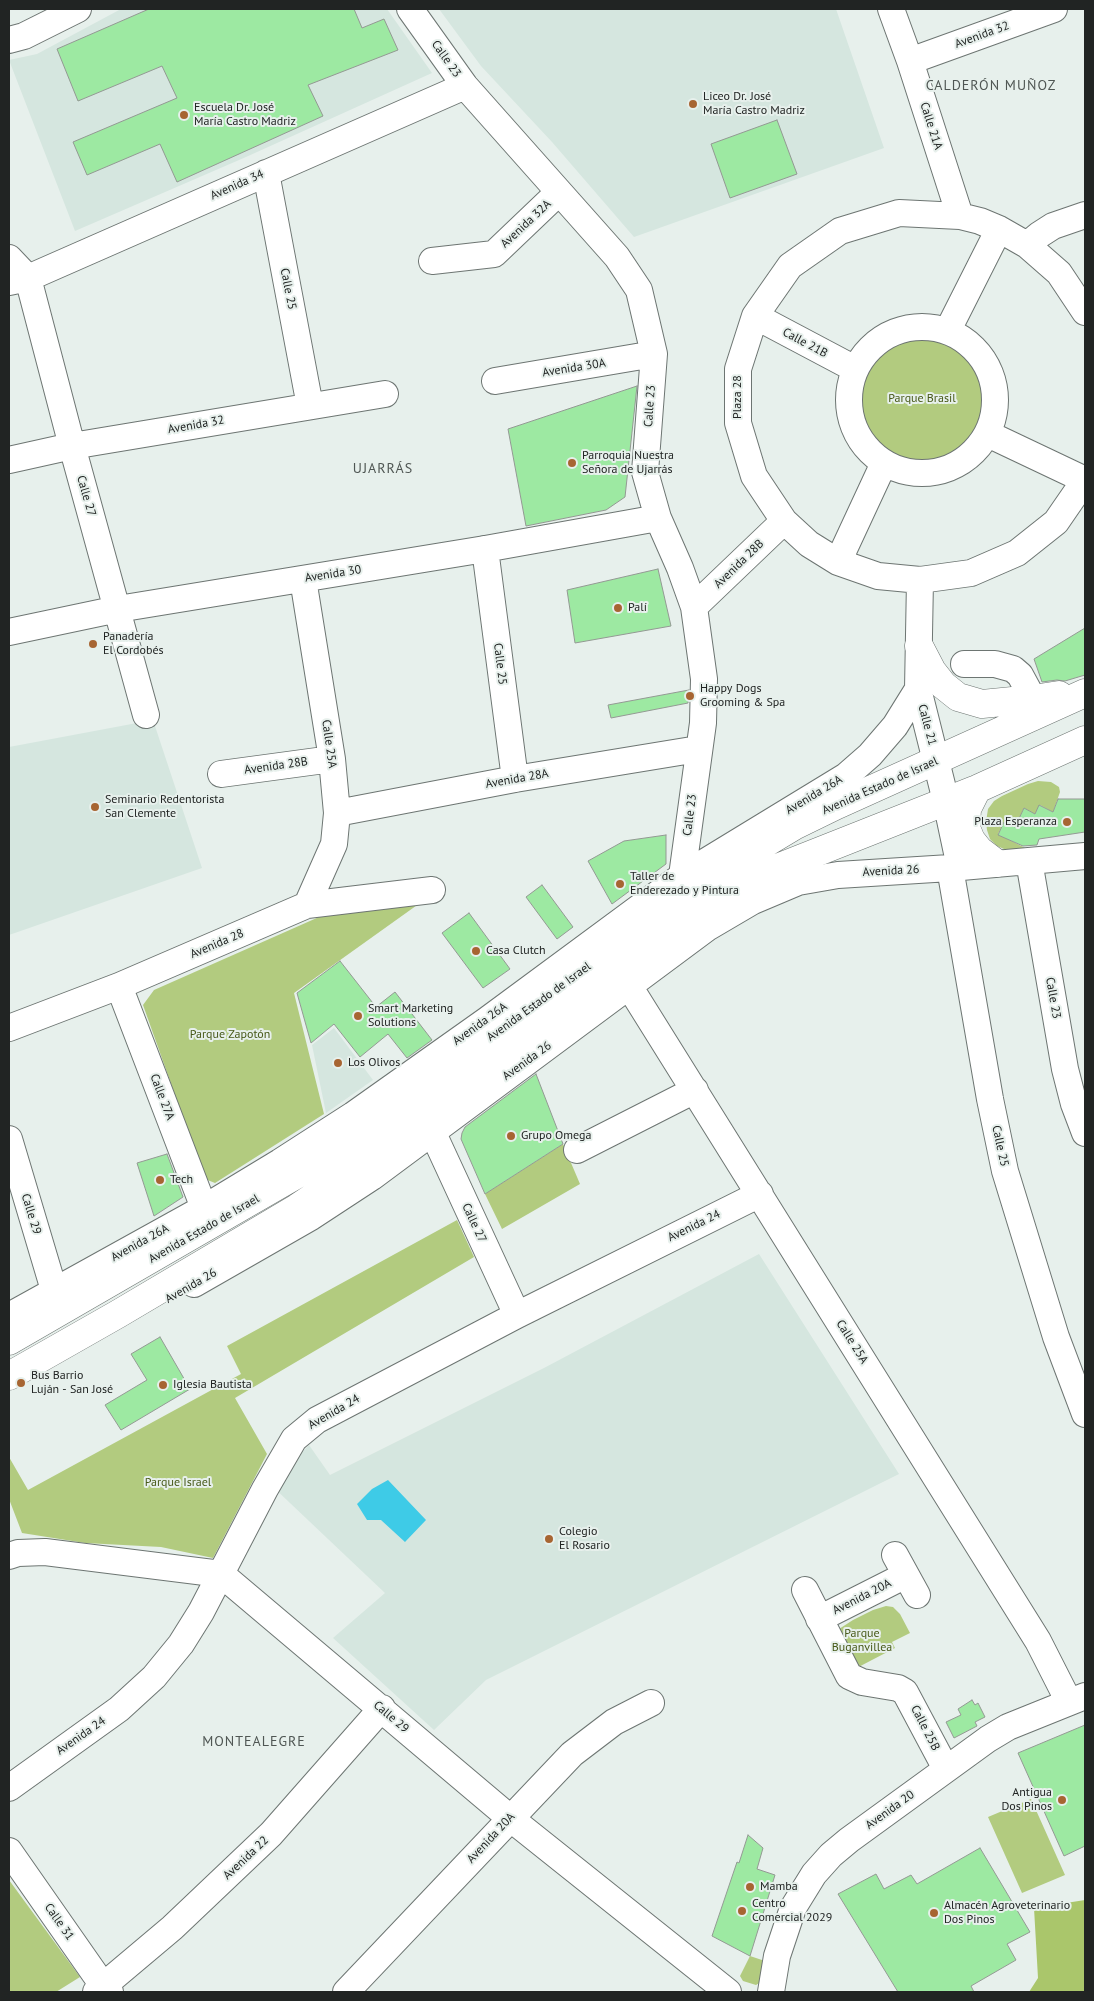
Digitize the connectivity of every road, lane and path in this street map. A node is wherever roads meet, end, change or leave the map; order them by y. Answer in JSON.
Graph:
{"nodes":[{"id":1,"x":78,"y":9,"type":"edge"},
{"id":2,"x":410,"y":9,"type":"edge"},
{"id":3,"x":891,"y":9,"type":"edge"},
{"id":4,"x":1054,"y":9,"type":"edge"},
{"id":5,"x":9,"y":40,"type":"edge"},
{"id":6,"x":910,"y":60,"type":"junction"},
{"id":7,"x":465,"y":86,"type":"junction"},
{"id":8,"x":266,"y":172,"type":"junction"},
{"id":9,"x":559,"y":192,"type":"junction"},
{"id":10,"x":1085,"y":215,"type":"edge"},
{"id":11,"x":960,"y":216,"type":"junction"},
{"id":12,"x":999,"y":229,"type":"junction"},
{"id":13,"x":1027,"y":245,"type":"junction"},
{"id":14,"x":9,"y":258,"type":"edge"},
{"id":15,"x":432,"y":261,"type":"dead end"},
{"id":16,"x":18,"y":280,"type":"edge"},
{"id":17,"x":1085,"y":312,"type":"edge"},
{"id":18,"x":755,"y":316,"type":"junction"},
{"id":19,"x":948,"y":330,"type":"junction"},
{"id":20,"x":654,"y":354,"type":"junction"},
{"id":21,"x":855,"y":369,"type":"junction"},
{"id":22,"x":495,"y":381,"type":"dead end"},
{"id":23,"x":385,"y":394,"type":"dead end"},
{"id":24,"x":310,"y":406,"type":"junction"},
{"id":25,"x":988,"y":434,"type":"junction"},
{"id":26,"x":72,"y":446,"type":"junction"},
{"id":27,"x":9,"y":460,"type":"edge"},
{"id":28,"x":884,"y":463,"type":"junction"},
{"id":29,"x":1085,"y":480,"type":"edge"},
{"id":30,"x":658,"y":518,"type":"junction"},
{"id":31,"x":784,"y":521,"type":"junction"},
{"id":32,"x":485,"y":549,"type":"junction"},
{"id":33,"x":838,"y":562,"type":"junction"},
{"id":34,"x":303,"y":579,"type":"junction"},
{"id":35,"x":920,"y":580,"type":"junction"},
{"id":36,"x":694,"y":607,"type":"junction"},
{"id":37,"x":118,"y":609,"type":"junction"},
{"id":38,"x":9,"y":632,"type":"edge"},
{"id":39,"x":919,"y":646,"type":"junction"},
{"id":40,"x":964,"y":664,"type":"dead end"},
{"id":41,"x":918,"y":689,"type":"junction"},
{"id":42,"x":1085,"y":692,"type":"edge"},
{"id":43,"x":1033,"y":699,"type":"junction"},
{"id":44,"x":146,"y":715,"type":"dead end"},
{"id":45,"x":1085,"y":740,"type":"edge"},
{"id":46,"x":698,"y":750,"type":"junction"},
{"id":47,"x":332,"y":758,"type":"junction"},
{"id":48,"x":937,"y":761,"type":"junction"},
{"id":49,"x":221,"y":774,"type":"dead end"},
{"id":50,"x":515,"y":779,"type":"junction"},
{"id":51,"x":977,"y":789,"type":"junction"},
{"id":52,"x":946,"y":801,"type":"junction"},
{"id":53,"x":337,"y":813,"type":"junction"},
{"id":54,"x":1085,"y":856,"type":"edge"},
{"id":55,"x":1029,"y":861,"type":"junction"},
{"id":56,"x":996,"y":863,"type":"junction"},
{"id":57,"x":955,"y":867,"type":"junction"},
{"id":58,"x":682,"y":876,"type":"junction"},
{"id":59,"x":432,"y":890,"type":"dead end"},
{"id":60,"x":307,"y":905,"type":"junction"},
{"id":61,"x":119,"y":986,"type":"junction"},
{"id":62,"x":629,"y":986,"type":"junction"},
{"id":63,"x":9,"y":1028,"type":"edge"},
{"id":64,"x":694,"y":1090,"type":"junction"},
{"id":65,"x":432,"y":1131,"type":"junction"},
{"id":66,"x":1085,"y":1133,"type":"edge"},
{"id":67,"x":9,"y":1139,"type":"edge"},
{"id":68,"x":577,"y":1150,"type":"dead end"},
{"id":69,"x":15,"y":1184,"type":"edge"},
{"id":70,"x":760,"y":1194,"type":"junction"},
{"id":71,"x":204,"y":1208,"type":"junction"},
{"id":72,"x":203,"y":1264,"type":"junction"},
{"id":73,"x":54,"y":1290,"type":"junction"},
{"id":74,"x":168,"y":1299,"type":"junction"},
{"id":75,"x":517,"y":1315,"type":"junction"},
{"id":76,"x":9,"y":1316,"type":"edge"},
{"id":77,"x":9,"y":1341,"type":"edge"},
{"id":78,"x":57,"y":1362,"type":"joint"},
{"id":79,"x":11,"y":1379,"type":"edge"},
{"id":80,"x":1085,"y":1414,"type":"edge"},
{"id":81,"x":9,"y":1556,"type":"edge"},
{"id":82,"x":221,"y":1574,"type":"junction"},
{"id":83,"x":906,"y":1575,"type":"dead end"},
{"id":84,"x":805,"y":1590,"type":"dead end"},
{"id":85,"x":819,"y":1619,"type":"junction"},
{"id":86,"x":1077,"y":1699,"type":"edge"},
{"id":87,"x":650,"y":1703,"type":"dead end"},
{"id":88,"x":382,"y":1708,"type":"junction"},
{"id":89,"x":946,"y":1769,"type":"junction"},
{"id":90,"x":9,"y":1788,"type":"edge"},
{"id":91,"x":510,"y":1818,"type":"junction"},
{"id":92,"x":9,"y":1851,"type":"edge"},
{"id":93,"x":104,"y":1990,"type":"edge"},
{"id":94,"x":346,"y":1992,"type":"edge"},
{"id":95,"x":728,"y":1992,"type":"edge"},
{"id":96,"x":771,"y":1992,"type":"edge"}],
"edges":[{"from":1,"to":5,"type":"street"},
{"from":2,"to":7,"type":"street","name":"Calle 23"},
{"from":3,"to":6,"type":"street","name":"Calle 21A"},
{"from":4,"to":6,"type":"street","name":"Avenida 32"},
{"from":6,"to":11,"type":"street","name":"Calle 21A"},
{"from":7,"to":8,"type":"street","name":"Avenida 34"},
{"from":7,"to":9,"type":"street","name":"Calle 23"},
{"from":8,"to":16,"type":"street","name":"Avenida 34"},
{"from":8,"to":24,"type":"street","name":"Calle 25"},
{"from":9,"to":15,"type":"street","name":"Avenida 32A"},
{"from":9,"to":20,"type":"street","name":"Calle 23"},
{"from":10,"to":13,"type":"street"},
{"from":11,"to":12,"type":"street","name":"Plaza 28"},
{"from":11,"to":18,"type":"street","name":"Plaza 28"},
{"from":12,"to":13,"type":"street","name":"Plaza 28"},
{"from":12,"to":19,"type":"street"},
{"from":13,"to":17,"type":"street","name":"Plaza 28"},
{"from":14,"to":16,"type":"street"},
{"from":16,"to":26,"type":"street","name":"Calle 27"},
{"from":18,"to":21,"type":"street","name":"Calle 21B"},
{"from":18,"to":31,"type":"street","name":"Plaza 28"},
{"from":19,"to":21,"type":"street"},
{"from":19,"to":25,"type":"street"},
{"from":20,"to":22,"type":"street","name":"Avenida 30A"},
{"from":20,"to":30,"type":"street","name":"Calle 23"},
{"from":21,"to":28,"type":"street"},
{"from":23,"to":24,"type":"street","name":"Avenida 32"},
{"from":24,"to":26,"type":"street","name":"Avenida 32"},
{"from":25,"to":28,"type":"street"},
{"from":25,"to":29,"type":"street"},
{"from":26,"to":27,"type":"street","name":"Avenida 32"},
{"from":26,"to":37,"type":"street","name":"Calle 27"},
{"from":28,"to":33,"type":"street"},
{"from":29,"to":35,"type":"street","name":"Plaza 28"},
{"from":30,"to":32,"type":"street","name":"Avenida 30"},
{"from":30,"to":36,"type":"street","name":"Calle 23"},
{"from":31,"to":33,"type":"street","name":"Plaza 28"},
{"from":31,"to":36,"type":"street","name":"Avenida 28B"},
{"from":32,"to":34,"type":"street","name":"Avenida 30"},
{"from":32,"to":50,"type":"street","name":"Calle 25"},
{"from":33,"to":35,"type":"street","name":"Plaza 28"},
{"from":34,"to":37,"type":"street","name":"Avenida 30"},
{"from":34,"to":47,"type":"street","name":"Calle 25A"},
{"from":35,"to":39,"type":"street","name":"Calle 21"},
{"from":36,"to":46,"type":"street","name":"Calle 23"},
{"from":37,"to":38,"type":"street","name":"Avenida 30"},
{"from":37,"to":44,"type":"street","name":"Calle 27"},
{"from":39,"to":41,"type":"street","name":"Calle 21"},
{"from":39,"to":43,"type":"main road"},
{"from":40,"to":43,"type":"street"},
{"from":41,"to":48,"type":"street","name":"Calle 21"},
{"from":41,"to":58,"type":"street","name":"Avenida 26A"},
{"from":42,"to":43,"type":"main road"},
{"from":42,"to":48,"type":"main road","name":"Avenida Estado de Israel"},
{"from":45,"to":51,"type":"main road","name":"Avenida Estado de Israel"},
{"from":46,"to":50,"type":"street","name":"Avenida 28A"},
{"from":46,"to":58,"type":"street","name":"Calle 23"},
{"from":47,"to":49,"type":"street","name":"Avenida 28B"},
{"from":47,"to":53,"type":"street","name":"Calle 25A"},
{"from":48,"to":52,"type":"street","name":"Calle 21"},
{"from":48,"to":77,"type":"main road","name":"Avenida Estado de Israel"},
{"from":50,"to":53,"type":"street","name":"Avenida 28A"},
{"from":51,"to":52,"type":"main road","name":"Avenida Estado de Israel"},
{"from":51,"to":56,"type":"main road"},
{"from":52,"to":57,"type":"street","name":"Calle 21"},
{"from":52,"to":72,"type":"main road","name":"Avenida Estado de Israel"},
{"from":53,"to":60,"type":"street","name":"Calle 25A"},
{"from":54,"to":55,"type":"street","name":"Avenida 26"},
{"from":55,"to":56,"type":"street","name":"Avenida 26"},
{"from":55,"to":66,"type":"street","name":"Calle 23"},
{"from":56,"to":57,"type":"street","name":"Avenida 26"},
{"from":57,"to":62,"type":"street","name":"Avenida 26"},
{"from":57,"to":80,"type":"street","name":"Calle 25"},
{"from":58,"to":71,"type":"street","name":"Avenida 26A"},
{"from":59,"to":60,"type":"street","name":"Avenida 28"},
{"from":60,"to":61,"type":"street","name":"Avenida 28"},
{"from":61,"to":63,"type":"street","name":"Avenida 28"},
{"from":61,"to":71,"type":"street","name":"Calle 27A"},
{"from":62,"to":64,"type":"street","name":"Calle 25A"},
{"from":62,"to":65,"type":"street","name":"Avenida 26"},
{"from":64,"to":68,"type":"street"},
{"from":64,"to":70,"type":"street","name":"Calle 25A"},
{"from":65,"to":74,"type":"street","name":"Avenida 26"},
{"from":65,"to":75,"type":"street","name":"Calle 27"},
{"from":67,"to":69,"type":"street","name":"Calle 29"},
{"from":69,"to":73,"type":"street","name":"Calle 29"},
{"from":70,"to":75,"type":"street","name":"Avenida 24"},
{"from":70,"to":86,"type":"street","name":"Calle 25A"},
{"from":71,"to":73,"type":"street","name":"Avenida 26A"},
{"from":72,"to":74,"type":"main road"},
{"from":72,"to":79,"type":"main road","name":"Avenida Estado de Israel"},
{"from":73,"to":76,"type":"street","name":"Avenida 26A"},
{"from":74,"to":78,"type":"street","name":"Avenida 26"},
{"from":75,"to":82,"type":"street","name":"Avenida 24"},
{"from":78,"to":79,"type":"main road"},
{"from":81,"to":82,"type":"street"},
{"from":82,"to":88,"type":"street","name":"Calle 29"},
{"from":82,"to":90,"type":"street","name":"Avenida 24"},
{"from":83,"to":85,"type":"street","name":"Avenida 20A"},
{"from":84,"to":85,"type":"street","name":"Calle 25B"},
{"from":85,"to":89,"type":"street","name":"Calle 25B"},
{"from":86,"to":89,"type":"street","name":"Avenida 20"},
{"from":87,"to":91,"type":"street","name":"Avenida 20A"},
{"from":88,"to":91,"type":"street","name":"Calle 29"},
{"from":88,"to":93,"type":"street","name":"Avenida 22"},
{"from":89,"to":96,"type":"street","name":"Avenida 20"},
{"from":91,"to":94,"type":"street","name":"Avenida 20A"},
{"from":91,"to":95,"type":"street","name":"Calle 29"},
{"from":92,"to":93,"type":"street","name":"Calle 31"}]}
